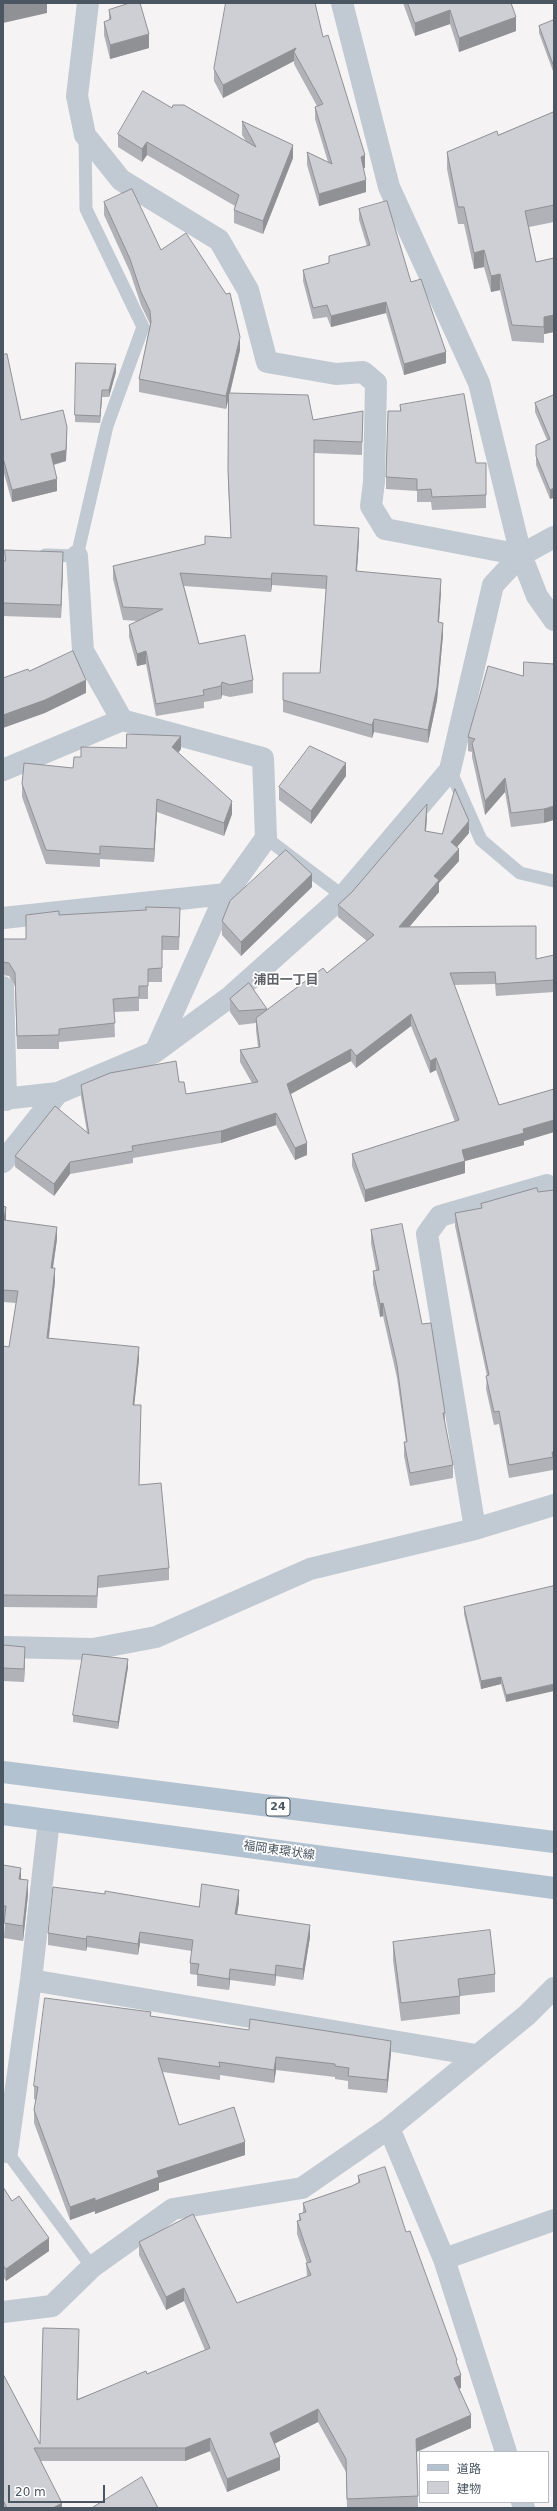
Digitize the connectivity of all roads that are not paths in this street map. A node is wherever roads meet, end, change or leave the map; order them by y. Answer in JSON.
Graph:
{"nodes":[{"id":1,"x":88,"y":3,"type":"edge"},
{"id":2,"x":342,"y":3,"type":"edge"},
{"id":3,"x":85,"y":135,"type":"junction"},
{"id":4,"x":554,"y":537,"type":"edge"},
{"id":5,"x":32,"y":555,"type":"edge"},
{"id":6,"x":521,"y":555,"type":"junction"},
{"id":7,"x":77,"y":556,"type":"junction"},
{"id":8,"x":554,"y":620,"type":"edge"},
{"id":9,"x":122,"y":720,"type":"junction"},
{"id":10,"x":3,"y":770,"type":"edge"},
{"id":11,"x":450,"y":770,"type":"junction"},
{"id":12,"x":266,"y":838,"type":"junction"},
{"id":13,"x":554,"y":881,"type":"edge"},
{"id":14,"x":226,"y":894,"type":"junction"},
{"id":15,"x":343,"y":896,"type":"junction"},
{"id":16,"x":3,"y":918,"type":"edge"},
{"id":17,"x":3,"y":987,"type":"edge"},
{"id":18,"x":155,"y":1052,"type":"junction"},
{"id":19,"x":58,"y":1093,"type":"junction"},
{"id":20,"x":5,"y":1100,"type":"edge"},
{"id":21,"x":3,"y":1162,"type":"edge"},
{"id":22,"x":554,"y":1191,"type":"edge"},
{"id":23,"x":554,"y":1505,"type":"edge"},
{"id":24,"x":475,"y":1529,"type":"junction"},
{"id":25,"x":3,"y":1647,"type":"edge"},
{"id":26,"x":3,"y":1772,"type":"edge"},
{"id":27,"x":3,"y":1814,"type":"edge"},
{"id":28,"x":49,"y":1820,"type":"junction"},
{"id":29,"x":554,"y":1842,"type":"edge"},
{"id":30,"x":554,"y":1888,"type":"edge"},
{"id":31,"x":31,"y":1980,"type":"junction"},
{"id":32,"x":554,"y":1988,"type":"edge"},
{"id":33,"x":476,"y":2055,"type":"junction"},
{"id":34,"x":9,"y":2080,"type":"edge"},
{"id":35,"x":389,"y":2128,"type":"junction"},
{"id":36,"x":7,"y":2152,"type":"joint"},
{"id":37,"x":554,"y":2220,"type":"edge"},
{"id":38,"x":444,"y":2259,"type":"junction"},
{"id":39,"x":92,"y":2267,"type":"junction"},
{"id":40,"x":3,"y":2312,"type":"edge"},
{"id":41,"x":506,"y":2451,"type":"edge"}],
"edges":[{"from":1,"to":3,"type":"street"},
{"from":2,"to":6,"type":"street"},
{"from":3,"to":6,"type":"street"},
{"from":3,"to":7,"type":"lane"},
{"from":4,"to":6,"type":"street"},
{"from":5,"to":7,"type":"lane"},
{"from":6,"to":8,"type":"street"},
{"from":6,"to":11,"type":"street"},
{"from":7,"to":9,"type":"street"},
{"from":9,"to":10,"type":"street"},
{"from":9,"to":12,"type":"street"},
{"from":11,"to":13,"type":"lane"},
{"from":11,"to":15,"type":"street"},
{"from":12,"to":14,"type":"street"},
{"from":12,"to":15,"type":"lane"},
{"from":14,"to":16,"type":"street"},
{"from":14,"to":18,"type":"street"},
{"from":15,"to":18,"type":"street"},
{"from":17,"to":20,"type":"street"},
{"from":18,"to":19,"type":"street"},
{"from":19,"to":20,"type":"street"},
{"from":19,"to":21,"type":"street"},
{"from":22,"to":24,"type":"street"},
{"from":23,"to":24,"type":"street"},
{"from":24,"to":25,"type":"street"},
{"from":26,"to":29,"type":"main road","number":"24"},
{"from":27,"to":28,"type":"main road","name":"福岡東環状線"},
{"from":28,"to":30,"type":"main road","name":"福岡東環状線"},
{"from":28,"to":31,"type":"street"},
{"from":31,"to":33,"type":"street"},
{"from":31,"to":34,"type":"street"},
{"from":32,"to":33,"type":"street"},
{"from":33,"to":35,"type":"street"},
{"from":34,"to":36,"type":"street"},
{"from":35,"to":38,"type":"street"},
{"from":35,"to":39,"type":"street"},
{"from":36,"to":39,"type":"lane"},
{"from":37,"to":38,"type":"street"},
{"from":38,"to":41,"type":"street"},
{"from":39,"to":40,"type":"street"}]}
